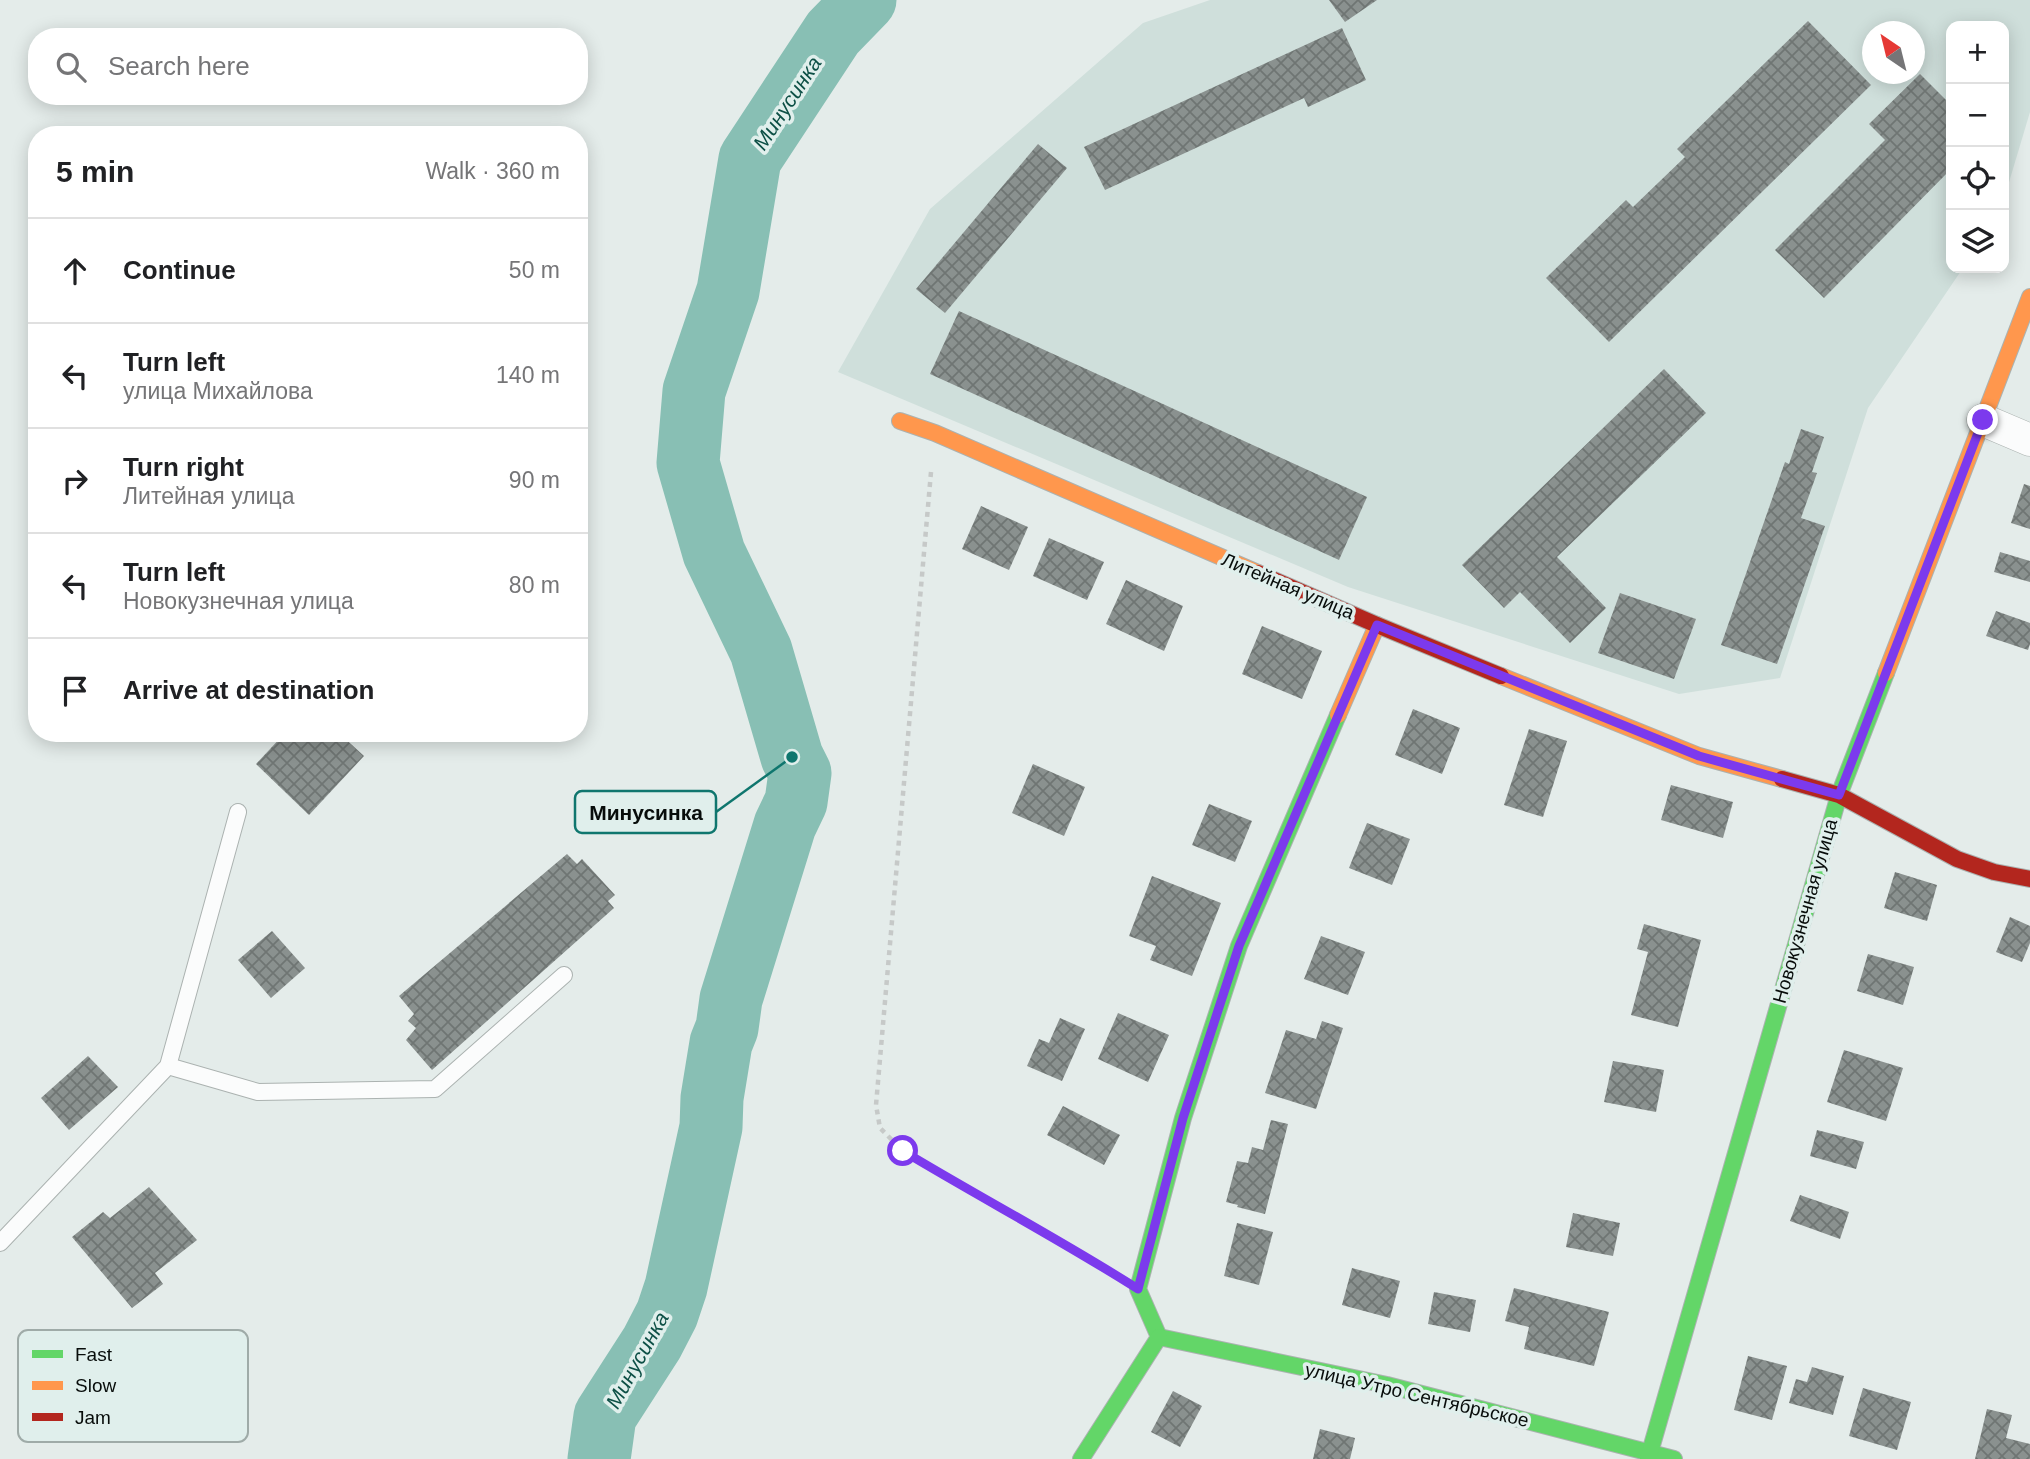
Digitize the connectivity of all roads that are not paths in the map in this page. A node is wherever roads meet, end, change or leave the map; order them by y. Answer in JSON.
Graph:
{"nodes":[{"id":1,"x":2030,"y":297,"type":"edge"},
{"id":2,"x":1983,"y":420,"type":"junction"},
{"id":3,"x":900,"y":421,"type":"dead end"},
{"id":4,"x":2030,"y":440,"type":"edge"},
{"id":5,"x":1377,"y":625,"type":"junction"},
{"id":6,"x":1839,"y":795,"type":"junction"},
{"id":7,"x":238,"y":812,"type":"dead end"},
{"id":8,"x":2030,"y":879,"type":"edge"},
{"id":9,"x":564,"y":975,"type":"dead end"},
{"id":10,"x":168,"y":1066,"type":"junction"},
{"id":11,"x":0,"y":1243,"type":"edge"},
{"id":12,"x":1159,"y":1337,"type":"junction"},
{"id":13,"x":1649,"y":1456,"type":"edge"},
{"id":14,"x":1080,"y":1459,"type":"edge"},
{"id":15,"x":1674,"y":1459,"type":"edge"}],
"edges":[{"from":1,"to":2,"type":"street","name":"Новокузнечная улица"},
{"from":2,"to":4,"type":"street"},
{"from":2,"to":6,"type":"street","name":"Новокузнечная улица"},
{"from":3,"to":5,"type":"street","name":"Литейная улица"},
{"from":5,"to":6,"type":"street","name":"Литейная улица"},
{"from":5,"to":12,"type":"street"},
{"from":6,"to":8,"type":"street","name":"Литейная улица"},
{"from":6,"to":13,"type":"street","name":"Новокузнечная улица"},
{"from":7,"to":10,"type":"lane"},
{"from":9,"to":10,"type":"lane"},
{"from":10,"to":11,"type":"lane"},
{"from":12,"to":13,"type":"street","name":"улица Утро Сентябрьское"},
{"from":12,"to":14,"type":"street"},
{"from":13,"to":15,"type":"street","name":"улица Утро Сентябрьское"}]}
